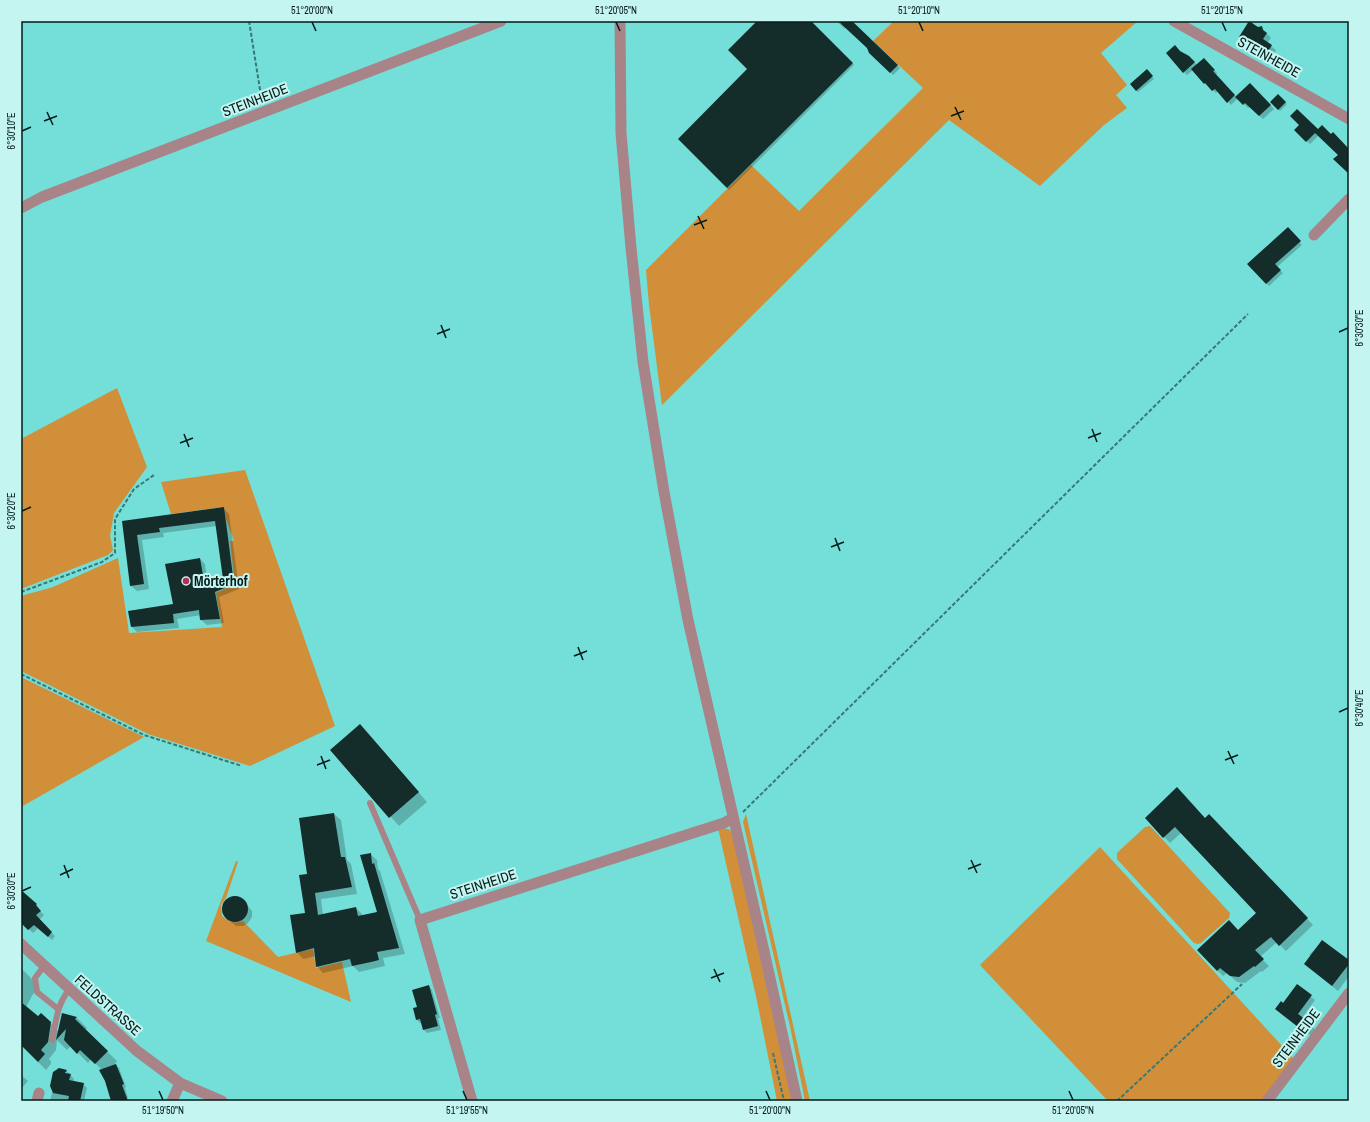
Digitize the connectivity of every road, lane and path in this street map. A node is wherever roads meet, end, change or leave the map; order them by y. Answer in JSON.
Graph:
{"nodes":[{"id":1,"x":249,"y":21,"type":"edge"},
{"id":2,"x":501,"y":21,"type":"edge"},
{"id":3,"x":620,"y":21,"type":"edge"},
{"id":4,"x":1174,"y":21,"type":"edge"},
{"id":5,"x":264,"y":113,"type":"junction"},
{"id":6,"x":1349,"y":118,"type":"edge"},
{"id":7,"x":1349,"y":199,"type":"edge"},
{"id":8,"x":21,"y":208,"type":"edge"},
{"id":9,"x":1314,"y":235,"type":"dead end"},
{"id":10,"x":1248,"y":314,"type":"dead end"},
{"id":11,"x":154,"y":475,"type":"dead end"},
{"id":12,"x":21,"y":592,"type":"edge"},
{"id":13,"x":21,"y":674,"type":"edge"},
{"id":14,"x":242,"y":766,"type":"dead end"},
{"id":15,"x":370,"y":804,"type":"dead end"},
{"id":16,"x":733,"y":818,"type":"junction"},
{"id":17,"x":420,"y":920,"type":"junction"},
{"id":18,"x":21,"y":944,"type":"edge"},
{"id":19,"x":44,"y":966,"type":"junction"},
{"id":20,"x":1242,"y":984,"type":"dead end"},
{"id":21,"x":69,"y":990,"type":"junction"},
{"id":22,"x":1349,"y":993,"type":"edge"},
{"id":23,"x":58,"y":1009,"type":"junction"},
{"id":24,"x":52,"y":1040,"type":"dead end"},
{"id":25,"x":180,"y":1083,"type":"junction"},
{"id":26,"x":172,"y":1101,"type":"edge"},
{"id":27,"x":222,"y":1101,"type":"edge"},
{"id":28,"x":472,"y":1101,"type":"edge"},
{"id":29,"x":797,"y":1101,"type":"edge"},
{"id":30,"x":1117,"y":1101,"type":"edge"},
{"id":31,"x":1267,"y":1101,"type":"edge"}],
"edges":[{"from":1,"to":5,"type":"path"},
{"from":2,"to":5,"type":"street","name":"STEINHEIDE"},
{"from":3,"to":16,"type":"street"},
{"from":4,"to":6,"type":"street","name":"STEINHEIDE"},
{"from":5,"to":8,"type":"street","name":"STEINHEIDE"},
{"from":7,"to":9,"type":"street"},
{"from":10,"to":16,"type":"path"},
{"from":11,"to":12,"type":"path"},
{"from":13,"to":14,"type":"path"},
{"from":15,"to":17,"type":"lane"},
{"from":16,"to":17,"type":"street","name":"STEINHEIDE"},
{"from":16,"to":29,"type":"street"},
{"from":17,"to":28,"type":"street"},
{"from":18,"to":19,"type":"street","name":"FELDSTRASSE"},
{"from":19,"to":21,"type":"street","name":"FELDSTRASSE"},
{"from":19,"to":23,"type":"lane"},
{"from":20,"to":30,"type":"path"},
{"from":21,"to":23,"type":"lane"},
{"from":21,"to":25,"type":"street","name":"FELDSTRASSE"},
{"from":22,"to":31,"type":"street","name":"STEINHEIDE"},
{"from":23,"to":24,"type":"lane"},
{"from":25,"to":26,"type":"street"},
{"from":25,"to":27,"type":"street","name":"FELDSTRASSE"}]}
